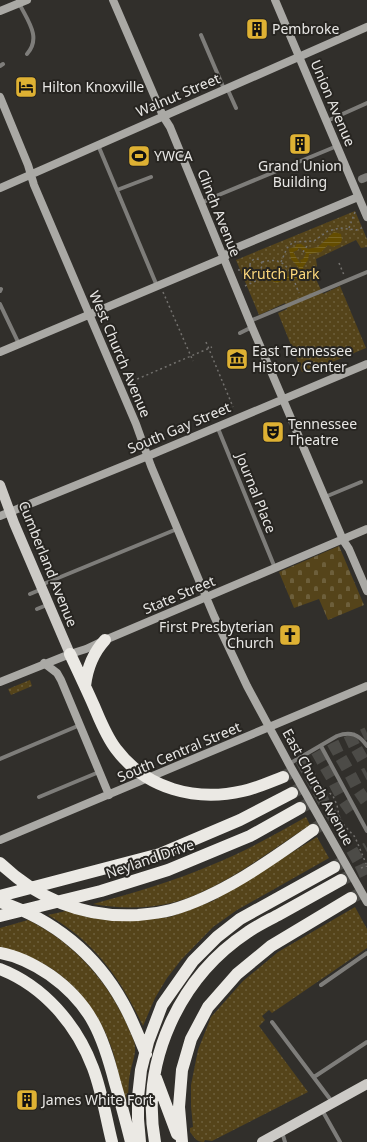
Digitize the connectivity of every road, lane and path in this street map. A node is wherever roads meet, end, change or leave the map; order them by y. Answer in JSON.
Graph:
{"nodes":[{"id":1,"x":113,"y":0,"type":"edge"},
{"id":2,"x":275,"y":0,"type":"edge"},
{"id":3,"x":23,"y":2,"type":"edge"},
{"id":4,"x":0,"y":11,"type":"edge"},
{"id":5,"x":367,"y":27,"type":"edge"},
{"id":6,"x":201,"y":35,"type":"dead end"},
{"id":7,"x":27,"y":54,"type":"dead end"},
{"id":8,"x":299,"y":56,"type":"junction"},
{"id":9,"x":226,"y":89,"type":"junction"},
{"id":10,"x":0,"y":97,"type":"edge"},
{"id":11,"x":367,"y":103,"type":"edge"},
{"id":12,"x":236,"y":108,"type":"dead end"},
{"id":13,"x":163,"y":116,"type":"junction"},
{"id":14,"x":326,"y":122,"type":"junction"},
{"id":15,"x":98,"y":145,"type":"junction"},
{"id":16,"x":337,"y":146,"type":"junction"},
{"id":17,"x":31,"y":175,"type":"junction"},
{"id":18,"x":151,"y":177,"type":"dead end"},
{"id":19,"x":0,"y":188,"type":"edge"},
{"id":20,"x":117,"y":190,"type":"junction"},
{"id":21,"x":358,"y":197,"type":"junction"},
{"id":22,"x":202,"y":203,"type":"junction"},
{"id":23,"x":356,"y":208,"type":"dead end"},
{"id":24,"x":367,"y":217,"type":"edge"},
{"id":25,"x":364,"y":227,"type":"dead end"},
{"id":26,"x":349,"y":228,"type":"junction"},
{"id":27,"x":308,"y":246,"type":"dead end"},
{"id":28,"x":303,"y":252,"type":"dead end"},
{"id":29,"x":224,"y":258,"type":"junction"},
{"id":30,"x":262,"y":262,"type":"junction"},
{"id":31,"x":281,"y":262,"type":"junction"},
{"id":32,"x":339,"y":263,"type":"dead end"},
{"id":33,"x":251,"y":268,"type":"junction"},
{"id":34,"x":238,"y":270,"type":"dead end"},
{"id":35,"x":258,"y":271,"type":"junction"},
{"id":36,"x":367,"y":272,"type":"edge"},
{"id":37,"x":346,"y":281,"type":"junction"},
{"id":38,"x":157,"y":286,"type":"junction"},
{"id":39,"x":245,"y":286,"type":"dead end"},
{"id":40,"x":163,"y":292,"type":"dead end"},
{"id":41,"x":301,"y":297,"type":"dead end"},
{"id":42,"x":0,"y":303,"type":"edge"},
{"id":43,"x":89,"y":314,"type":"junction"},
{"id":44,"x":251,"y":324,"type":"junction"},
{"id":45,"x":240,"y":333,"type":"dead end"},
{"id":46,"x":206,"y":342,"type":"dead end"},
{"id":47,"x":19,"y":344,"type":"junction"},
{"id":48,"x":212,"y":347,"type":"dead end"},
{"id":49,"x":209,"y":348,"type":"junction"},
{"id":50,"x":0,"y":352,"type":"edge"},
{"id":51,"x":190,"y":356,"type":"junction"},
{"id":52,"x":193,"y":361,"type":"dead end"},
{"id":53,"x":367,"y":364,"type":"edge"},
{"id":54,"x":128,"y":383,"type":"dead end"},
{"id":55,"x":283,"y":399,"type":"junction"},
{"id":56,"x":233,"y":407,"type":"dead end"},
{"id":57,"x":217,"y":426,"type":"junction"},
{"id":58,"x":148,"y":456,"type":"junction"},
{"id":59,"x":361,"y":482,"type":"dead end"},
{"id":60,"x":0,"y":485,"type":"edge"},
{"id":61,"x":325,"y":497,"type":"junction"},
{"id":62,"x":10,"y":511,"type":"junction"},
{"id":63,"x":0,"y":516,"type":"edge"},
{"id":64,"x":177,"y":529,"type":"junction"},
{"id":65,"x":367,"y":529,"type":"edge"},
{"id":66,"x":343,"y":540,"type":"junction"},
{"id":67,"x":275,"y":568,"type":"junction"},
{"id":68,"x":42,"y":587,"type":"junction"},
{"id":69,"x":367,"y":591,"type":"edge"},
{"id":70,"x":30,"y":594,"type":"dead end"},
{"id":71,"x":205,"y":597,"type":"junction"},
{"id":72,"x":49,"y":604,"type":"junction"},
{"id":73,"x":37,"y":609,"type":"dead end"},
{"id":74,"x":105,"y":640,"type":"junction"},
{"id":75,"x":70,"y":654,"type":"junction"},
{"id":76,"x":44,"y":663,"type":"junction"},
{"id":77,"x":0,"y":682,"type":"edge"},
{"id":78,"x":85,"y":686,"type":"junction"},
{"id":79,"x":247,"y":686,"type":"joint"},
{"id":80,"x":367,"y":686,"type":"edge"},
{"id":81,"x":80,"y":725,"type":"junction"},
{"id":82,"x":321,"y":746,"type":"junction"},
{"id":83,"x":367,"y":746,"type":"edge"},
{"id":84,"x":0,"y":759,"type":"edge"},
{"id":85,"x":289,"y":764,"type":"junction"},
{"id":86,"x":100,"y":772,"type":"junction"},
{"id":87,"x":283,"y":777,"type":"tunnel mouth"},
{"id":88,"x":313,"y":782,"type":"dead end"},
{"id":89,"x":292,"y":793,"type":"tunnel mouth"},
{"id":90,"x":109,"y":795,"type":"junction"},
{"id":91,"x":39,"y":797,"type":"dead end"},
{"id":92,"x":300,"y":808,"type":"tunnel mouth"},
{"id":93,"x":341,"y":820,"type":"junction"},
{"id":94,"x":335,"y":823,"type":"dead end"},
{"id":95,"x":313,"y":830,"type":"tunnel mouth"},
{"id":96,"x":367,"y":831,"type":"edge"},
{"id":97,"x":0,"y":840,"type":"edge"},
{"id":98,"x":0,"y":863,"type":"edge"},
{"id":99,"x":367,"y":866,"type":"edge"},
{"id":100,"x":334,"y":867,"type":"tunnel mouth"},
{"id":101,"x":361,"y":868,"type":"dead end"},
{"id":102,"x":341,"y":880,"type":"tunnel mouth"},
{"id":103,"x":0,"y":896,"type":"edge"},
{"id":104,"x":351,"y":898,"type":"tunnel mouth"},
{"id":105,"x":367,"y":901,"type":"edge"},
{"id":106,"x":0,"y":902,"type":"edge"},
{"id":107,"x":0,"y":916,"type":"edge"},
{"id":108,"x":0,"y":953,"type":"edge"},
{"id":109,"x":366,"y":954,"type":"edge"},
{"id":110,"x":367,"y":960,"type":"edge"},
{"id":111,"x":0,"y":969,"type":"edge"},
{"id":112,"x":321,"y":985,"type":"dead end"},
{"id":113,"x":272,"y":1022,"type":"dead end"},
{"id":114,"x":367,"y":1042,"type":"edge"},
{"id":115,"x":314,"y":1077,"type":"junction"},
{"id":116,"x":367,"y":1084,"type":"edge"},
{"id":117,"x":333,"y":1103,"type":"junction"},
{"id":118,"x":322,"y":1109,"type":"junction"},
{"id":119,"x":282,"y":1131,"type":"junction"},
{"id":120,"x":112,"y":1142,"type":"edge"},
{"id":121,"x":131,"y":1142,"type":"edge"},
{"id":122,"x":140,"y":1142,"type":"edge"},
{"id":123,"x":155,"y":1142,"type":"edge"},
{"id":124,"x":181,"y":1142,"type":"edge"},
{"id":125,"x":262,"y":1142,"type":"edge"},
{"id":126,"x":285,"y":1142,"type":"edge"},
{"id":127,"x":340,"y":1142,"type":"edge"}],
"edges":[{"from":1,"to":13,"type":"street","name":"Clinch Avenue"},
{"from":2,"to":8,"type":"street","name":"Union Avenue"},
{"from":3,"to":4,"type":"street"},
{"from":3,"to":7,"type":"lane"},
{"from":5,"to":8,"type":"street","name":"Walnut Street"},
{"from":6,"to":9,"type":"lane"},
{"from":8,"to":9,"type":"street","name":"Walnut Street"},
{"from":8,"to":14,"type":"street","name":"Union Avenue"},
{"from":9,"to":12,"type":"lane"},
{"from":9,"to":13,"type":"street","name":"Walnut Street"},
{"from":10,"to":17,"type":"street","name":"West Church Avenue"},
{"from":11,"to":14,"type":"lane"},
{"from":13,"to":15,"type":"street","name":"Walnut Street"},
{"from":13,"to":22,"type":"street","name":"Clinch Avenue"},
{"from":14,"to":16,"type":"street","name":"Union Avenue"},
{"from":15,"to":17,"type":"street","name":"Walnut Street"},
{"from":15,"to":20,"type":"lane"},
{"from":16,"to":21,"type":"street","name":"Union Avenue"},
{"from":16,"to":22,"type":"lane"},
{"from":17,"to":19,"type":"street","name":"Walnut Street"},
{"from":17,"to":43,"type":"street","name":"West Church Avenue"},
{"from":18,"to":20,"type":"lane"},
{"from":20,"to":38,"type":"lane"},
{"from":21,"to":24,"type":"street","name":"Union Avenue"},
{"from":21,"to":29,"type":"street"},
{"from":22,"to":29,"type":"street","name":"Clinch Avenue"},
{"from":23,"to":26,"type":"path"},
{"from":25,"to":26,"type":"path"},
{"from":26,"to":31,"type":"path"},
{"from":27,"to":28,"type":"path"},
{"from":29,"to":38,"type":"street"},
{"from":29,"to":44,"type":"street","name":"Clinch Avenue"},
{"from":30,"to":31,"type":"path"},
{"from":30,"to":33,"type":"path"},
{"from":30,"to":35,"type":"path"},
{"from":31,"to":41,"type":"path"},
{"from":32,"to":37,"type":"path"},
{"from":33,"to":34,"type":"path"},
{"from":33,"to":35,"type":"path"},
{"from":35,"to":39,"type":"path"},
{"from":36,"to":37,"type":"lane"},
{"from":37,"to":44,"type":"lane"},
{"from":38,"to":43,"type":"street"},
{"from":40,"to":51,"type":"path"},
{"from":42,"to":47,"type":"lane"},
{"from":43,"to":47,"type":"street"},
{"from":43,"to":58,"type":"street","name":"West Church Avenue"},
{"from":44,"to":45,"type":"lane"},
{"from":44,"to":55,"type":"street","name":"Clinch Avenue"},
{"from":46,"to":49,"type":"path"},
{"from":47,"to":50,"type":"street"},
{"from":48,"to":49,"type":"path"},
{"from":49,"to":51,"type":"path"},
{"from":49,"to":56,"type":"path"},
{"from":51,"to":52,"type":"path"},
{"from":51,"to":54,"type":"path"},
{"from":53,"to":55,"type":"street","name":"South Gay Street"},
{"from":55,"to":57,"type":"street","name":"South Gay Street"},
{"from":55,"to":61,"type":"street","name":"Clinch Avenue"},
{"from":57,"to":58,"type":"street","name":"South Gay Street"},
{"from":57,"to":67,"type":"lane","name":"Journal Place"},
{"from":58,"to":62,"type":"street","name":"South Gay Street"},
{"from":58,"to":64,"type":"street","name":"West Church Avenue"},
{"from":59,"to":61,"type":"lane"},
{"from":60,"to":62,"type":"main road","name":"Cumberland Avenue"},
{"from":61,"to":66,"type":"street","name":"Clinch Avenue"},
{"from":62,"to":63,"type":"street","name":"South Gay Street"},
{"from":62,"to":68,"type":"main road","name":"Cumberland Avenue"},
{"from":64,"to":68,"type":"lane"},
{"from":64,"to":71,"type":"street","name":"West Church Avenue"},
{"from":65,"to":66,"type":"street","name":"State Street"},
{"from":66,"to":67,"type":"street","name":"State Street"},
{"from":66,"to":69,"type":"street","name":"Clinch Avenue"},
{"from":67,"to":71,"type":"street","name":"State Street"},
{"from":68,"to":70,"type":"lane"},
{"from":68,"to":72,"type":"main road","name":"Cumberland Avenue"},
{"from":71,"to":74,"type":"street","name":"State Street"},
{"from":71,"to":79,"type":"street","name":"West Church Avenue"},
{"from":72,"to":73,"type":"lane"},
{"from":72,"to":75,"type":"main road","name":"Cumberland Avenue"},
{"from":74,"to":75,"type":"street","name":"State Street"},
{"from":74,"to":78,"type":"highway"},
{"from":75,"to":76,"type":"street","name":"State Street"},
{"from":75,"to":78,"type":"highway"},
{"from":76,"to":77,"type":"street","name":"State Street"},
{"from":76,"to":81,"type":"street"},
{"from":78,"to":87,"type":"highway"},
{"from":79,"to":85,"type":"street","name":"East Church Avenue"},
{"from":80,"to":90,"type":"street","name":"South Central Street"},
{"from":81,"to":84,"type":"lane"},
{"from":81,"to":86,"type":"street"},
{"from":82,"to":83,"type":"lane"},
{"from":82,"to":85,"type":"lane"},
{"from":82,"to":96,"type":"lane"},
{"from":85,"to":105,"type":"street","name":"East Church Avenue"},
{"from":86,"to":90,"type":"street"},
{"from":86,"to":91,"type":"lane"},
{"from":88,"to":93,"type":"path"},
{"from":89,"to":103,"type":"highway","name":"Neyland Drive"},
{"from":90,"to":97,"type":"street","name":"South Central Street"},
{"from":92,"to":107,"type":"highway","name":"Neyland Drive"},
{"from":93,"to":94,"type":"path"},
{"from":93,"to":99,"type":"path"},
{"from":95,"to":98,"type":"highway"},
{"from":99,"to":101,"type":"path"},
{"from":100,"to":122,"type":"highway"},
{"from":102,"to":123,"type":"highway"},
{"from":104,"to":124,"type":"highway"},
{"from":106,"to":124,"type":"highway"},
{"from":108,"to":121,"type":"highway"},
{"from":109,"to":110,"type":"lane"},
{"from":109,"to":112,"type":"lane"},
{"from":111,"to":120,"type":"highway"},
{"from":113,"to":115,"type":"lane"},
{"from":114,"to":115,"type":"lane"},
{"from":115,"to":117,"type":"lane"},
{"from":116,"to":117,"type":"main road"},
{"from":117,"to":118,"type":"main road"},
{"from":118,"to":119,"type":"main road"},
{"from":118,"to":127,"type":"lane"},
{"from":119,"to":125,"type":"main road"},
{"from":119,"to":126,"type":"lane"}]}
